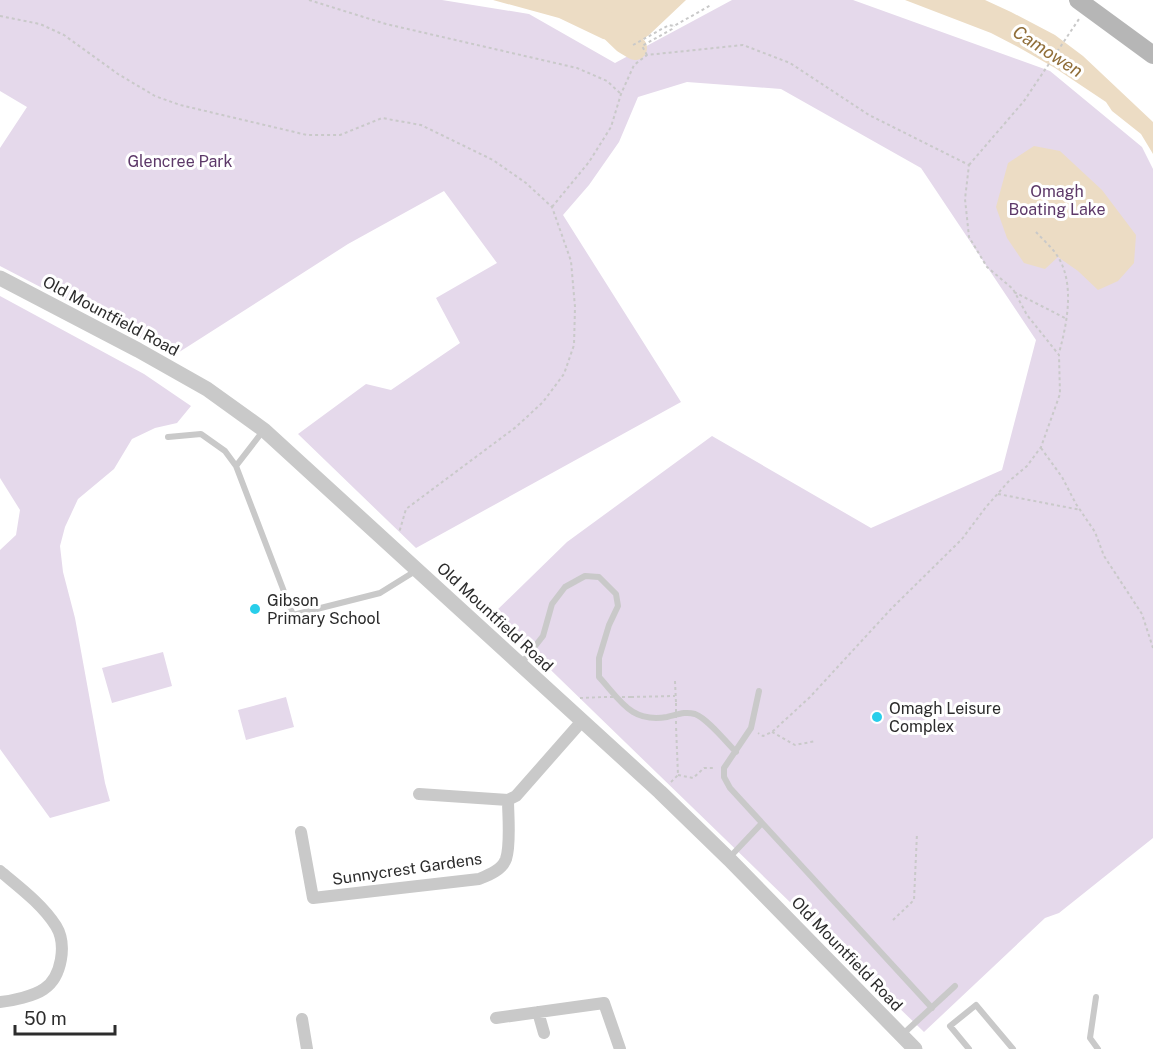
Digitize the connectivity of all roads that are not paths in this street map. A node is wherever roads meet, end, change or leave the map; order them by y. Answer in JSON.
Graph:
{"nodes":[{"id":1,"x":1083,"y":3,"type":"edge"},
{"id":2,"x":1153,"y":55,"type":"edge"},
{"id":3,"x":0,"y":278,"type":"edge"},
{"id":4,"x":264,"y":430,"type":"junction"},
{"id":5,"x":168,"y":436,"type":"dead end"},
{"id":6,"x":236,"y":466,"type":"junction"},
{"id":7,"x":417,"y":570,"type":"junction"},
{"id":8,"x":520,"y":665,"type":"junction"},
{"id":9,"x":759,"y":691,"type":"dead end"},
{"id":10,"x":582,"y":721,"type":"junction"},
{"id":11,"x":736,"y":752,"type":"junction"},
{"id":12,"x":419,"y":794,"type":"dead end"},
{"id":13,"x":508,"y":800,"type":"junction"},
{"id":14,"x":762,"y":823,"type":"junction"},
{"id":15,"x":301,"y":832,"type":"dead end"},
{"id":16,"x":729,"y":859,"type":"junction"},
{"id":17,"x":0,"y":871,"type":"edge"},
{"id":18,"x":956,"y":986,"type":"dead end"},
{"id":19,"x":1096,"y":997,"type":"dead end"},
{"id":20,"x":0,"y":1002,"type":"edge"},
{"id":21,"x":932,"y":1008,"type":"junction"},
{"id":22,"x":538,"y":1012,"type":"junction"},
{"id":23,"x":496,"y":1018,"type":"dead end"},
{"id":24,"x":302,"y":1019,"type":"dead end"},
{"id":25,"x":544,"y":1033,"type":"dead end"},
{"id":26,"x":902,"y":1036,"type":"junction"},
{"id":27,"x":307,"y":1049,"type":"edge"},
{"id":28,"x":620,"y":1049,"type":"edge"},
{"id":29,"x":915,"y":1049,"type":"edge"},
{"id":30,"x":969,"y":1049,"type":"edge"},
{"id":31,"x":1013,"y":1049,"type":"edge"},
{"id":32,"x":1098,"y":1049,"type":"edge"}],
"edges":[{"from":1,"to":2,"type":"main road"},
{"from":3,"to":4,"type":"street","name":"Old Mountfield Road"},
{"from":4,"to":6,"type":"lane"},
{"from":4,"to":7,"type":"street","name":"Old Mountfield Road"},
{"from":5,"to":6,"type":"lane"},
{"from":6,"to":7,"type":"lane"},
{"from":7,"to":8,"type":"street","name":"Old Mountfield Road"},
{"from":8,"to":10,"type":"street","name":"Old Mountfield Road"},
{"from":8,"to":11,"type":"lane"},
{"from":9,"to":11,"type":"lane"},
{"from":10,"to":13,"type":"street"},
{"from":10,"to":16,"type":"street","name":"Old Mountfield Road"},
{"from":11,"to":14,"type":"lane"},
{"from":12,"to":13,"type":"street"},
{"from":13,"to":15,"type":"street","name":"Sunnycrest Gardens"},
{"from":14,"to":16,"type":"lane"},
{"from":14,"to":21,"type":"lane"},
{"from":16,"to":26,"type":"street","name":"Old Mountfield Road"},
{"from":17,"to":20,"type":"street"},
{"from":18,"to":21,"type":"lane"},
{"from":19,"to":32,"type":"lane"},
{"from":21,"to":26,"type":"lane"},
{"from":22,"to":23,"type":"street"},
{"from":22,"to":25,"type":"street"},
{"from":22,"to":28,"type":"street"},
{"from":24,"to":27,"type":"street"},
{"from":26,"to":29,"type":"street","name":"Old Mountfield Road"},
{"from":30,"to":31,"type":"lane"}]}
